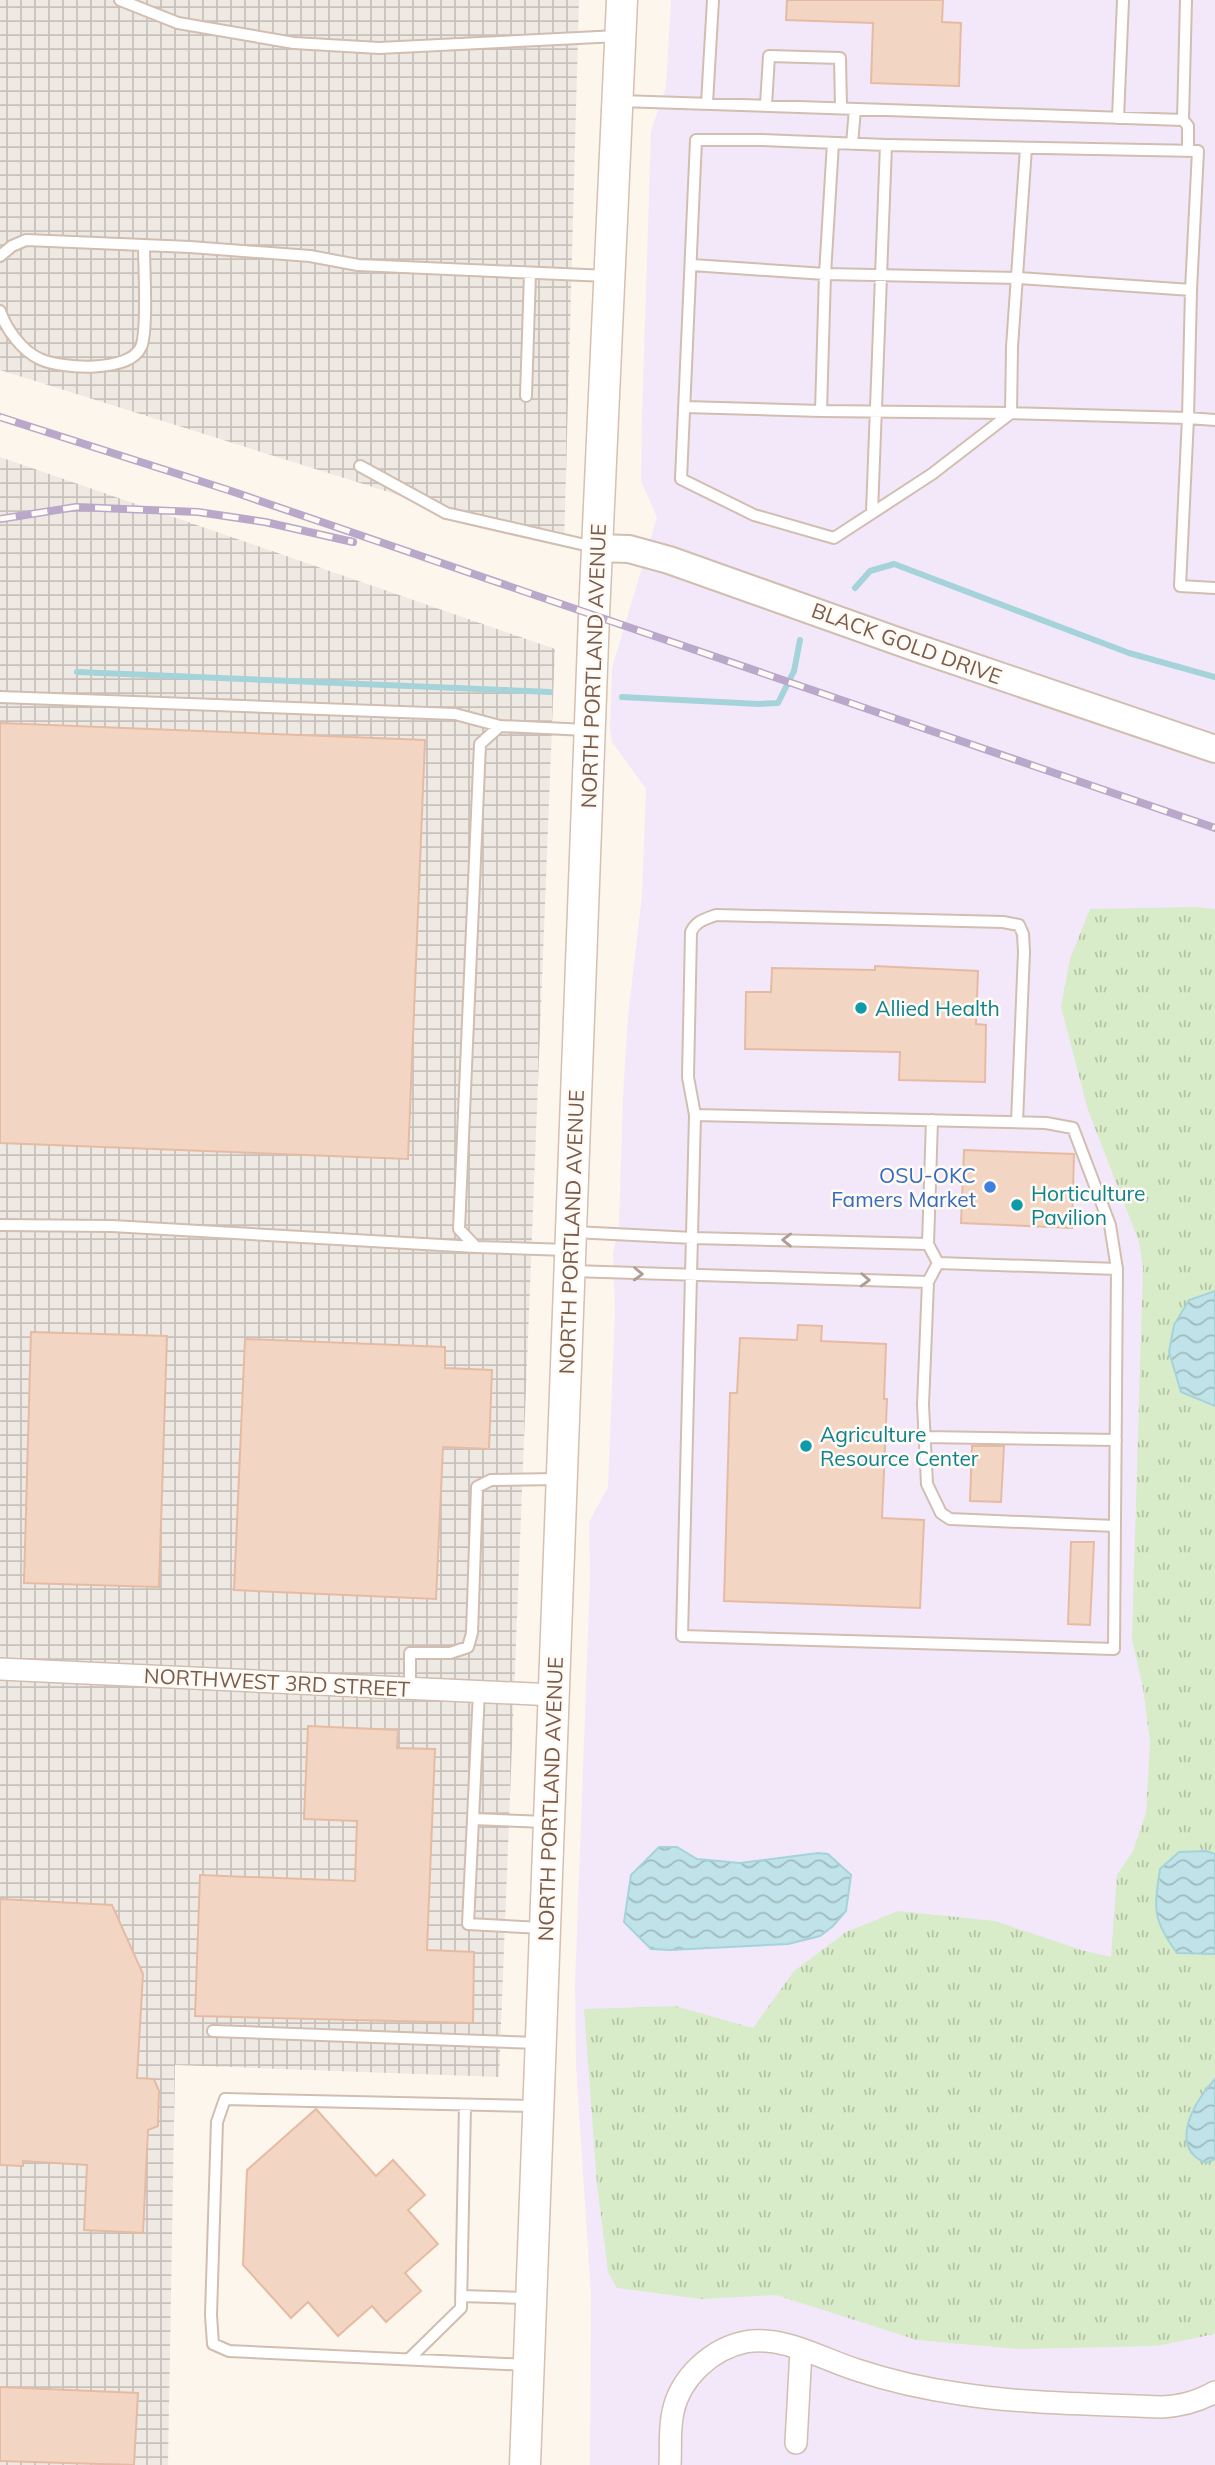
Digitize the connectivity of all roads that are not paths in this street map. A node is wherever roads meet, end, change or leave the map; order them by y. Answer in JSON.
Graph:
{"nodes":[{"id":1,"x":120,"y":0,"type":"edge"},
{"id":2,"x":622,"y":0,"type":"edge"},
{"id":3,"x":713,"y":0,"type":"edge"},
{"id":4,"x":1123,"y":0,"type":"edge"},
{"id":5,"x":1185,"y":0,"type":"edge"},
{"id":6,"x":620,"y":36,"type":"junction"},
{"id":7,"x":617,"y":101,"type":"junction"},
{"id":8,"x":707,"y":103,"type":"junction"},
{"id":9,"x":766,"y":105,"type":"junction"},
{"id":10,"x":841,"y":108,"type":"junction"},
{"id":11,"x":855,"y":109,"type":"junction"},
{"id":12,"x":1118,"y":118,"type":"junction"},
{"id":13,"x":1183,"y":120,"type":"junction"},
{"id":14,"x":834,"y":143,"type":"junction"},
{"id":15,"x":852,"y":144,"type":"junction"},
{"id":16,"x":886,"y":145,"type":"junction"},
{"id":17,"x":1026,"y":148,"type":"junction"},
{"id":18,"x":1188,"y":151,"type":"junction"},
{"id":19,"x":144,"y":246,"type":"junction"},
{"id":20,"x":0,"y":256,"type":"edge"},
{"id":21,"x":692,"y":265,"type":"junction"},
{"id":22,"x":530,"y":273,"type":"junction"},
{"id":23,"x":825,"y":274,"type":"junction"},
{"id":24,"x":881,"y":274,"type":"junction"},
{"id":25,"x":609,"y":276,"type":"junction"},
{"id":26,"x":1019,"y":278,"type":"junction"},
{"id":27,"x":1191,"y":290,"type":"junction"},
{"id":28,"x":0,"y":311,"type":"edge"},
{"id":29,"x":526,"y":396,"type":"dead end"},
{"id":30,"x":685,"y":407,"type":"junction"},
{"id":31,"x":821,"y":411,"type":"junction"},
{"id":32,"x":877,"y":411,"type":"junction"},
{"id":33,"x":1012,"y":413,"type":"junction"},
{"id":34,"x":1188,"y":418,"type":"junction"},
{"id":35,"x":1215,"y":420,"type":"edge"},
{"id":36,"x":360,"y":467,"type":"dead end"},
{"id":37,"x":872,"y":512,"type":"junction"},
{"id":38,"x":597,"y":548,"type":"junction"},
{"id":39,"x":1215,"y":589,"type":"edge"},
{"id":40,"x":0,"y":697,"type":"edge"},
{"id":41,"x":500,"y":726,"type":"junction"},
{"id":42,"x":590,"y":730,"type":"junction"},
{"id":43,"x":1215,"y":749,"type":"edge"},
{"id":44,"x":695,"y":1115,"type":"junction"},
{"id":45,"x":932,"y":1120,"type":"junction"},
{"id":46,"x":1017,"y":1122,"type":"junction"},
{"id":47,"x":0,"y":1225,"type":"edge"},
{"id":48,"x":692,"y":1238,"type":"junction"},
{"id":49,"x":928,"y":1244,"type":"junction"},
{"id":50,"x":476,"y":1247,"type":"junction"},
{"id":51,"x":570,"y":1251,"type":"junction"},
{"id":52,"x":938,"y":1264,"type":"junction"},
{"id":53,"x":1118,"y":1269,"type":"junction"},
{"id":54,"x":692,"y":1276,"type":"junction"},
{"id":55,"x":928,"y":1282,"type":"junction"},
{"id":56,"x":925,"y":1437,"type":"junction"},
{"id":57,"x":1116,"y":1440,"type":"junction"},
{"id":58,"x":562,"y":1478,"type":"junction"},
{"id":59,"x":1115,"y":1526,"type":"junction"},
{"id":60,"x":0,"y":1669,"type":"edge"},
{"id":61,"x":410,"y":1688,"type":"junction"},
{"id":62,"x":479,"y":1691,"type":"junction"},
{"id":63,"x":554,"y":1695,"type":"junction"},
{"id":64,"x":473,"y":1819,"type":"junction"},
{"id":65,"x":549,"y":1822,"type":"junction"},
{"id":66,"x":545,"y":1928,"type":"junction"},
{"id":67,"x":213,"y":2031,"type":"dead end"},
{"id":68,"x":541,"y":2043,"type":"junction"},
{"id":69,"x":465,"y":2105,"type":"junction"},
{"id":70,"x":538,"y":2106,"type":"junction"},
{"id":71,"x":461,"y":2296,"type":"junction"},
{"id":72,"x":531,"y":2298,"type":"junction"},
{"id":73,"x":801,"y":2350,"type":"junction"},
{"id":74,"x":410,"y":2358,"type":"junction"},
{"id":75,"x":528,"y":2365,"type":"junction"},
{"id":76,"x":1215,"y":2392,"type":"edge"},
{"id":77,"x":796,"y":2443,"type":"dead end"},
{"id":78,"x":525,"y":2465,"type":"edge"},
{"id":79,"x":670,"y":2465,"type":"edge"}],
"edges":[{"from":1,"to":6,"type":"lane"},
{"from":2,"to":6,"type":"main road","name":"NORTH PORTLAND AVENUE"},
{"from":3,"to":8,"type":"lane"},
{"from":4,"to":12,"type":"lane"},
{"from":5,"to":13,"type":"lane"},
{"from":6,"to":7,"type":"main road","name":"NORTH PORTLAND AVENUE"},
{"from":7,"to":8,"type":"lane"},
{"from":7,"to":25,"type":"main road","name":"NORTH PORTLAND AVENUE"},
{"from":8,"to":9,"type":"lane"},
{"from":9,"to":10,"type":"lane"},
{"from":9,"to":10,"type":"lane"},
{"from":10,"to":11,"type":"lane"},
{"from":11,"to":12,"type":"lane"},
{"from":11,"to":15,"type":"lane"},
{"from":12,"to":13,"type":"lane"},
{"from":13,"to":18,"type":"lane"},
{"from":14,"to":15,"type":"lane"},
{"from":14,"to":21,"type":"lane"},
{"from":14,"to":23,"type":"lane"},
{"from":15,"to":16,"type":"lane"},
{"from":16,"to":17,"type":"lane"},
{"from":16,"to":24,"type":"lane"},
{"from":17,"to":18,"type":"lane"},
{"from":17,"to":26,"type":"lane"},
{"from":18,"to":27,"type":"lane"},
{"from":19,"to":20,"type":"lane"},
{"from":19,"to":22,"type":"lane"},
{"from":19,"to":28,"type":"lane"},
{"from":21,"to":23,"type":"lane"},
{"from":21,"to":30,"type":"lane"},
{"from":22,"to":25,"type":"lane"},
{"from":22,"to":29,"type":"lane"},
{"from":23,"to":24,"type":"lane"},
{"from":23,"to":31,"type":"lane"},
{"from":24,"to":26,"type":"lane"},
{"from":24,"to":32,"type":"lane"},
{"from":25,"to":38,"type":"main road","name":"NORTH PORTLAND AVENUE"},
{"from":26,"to":27,"type":"lane"},
{"from":26,"to":33,"type":"lane"},
{"from":27,"to":34,"type":"lane"},
{"from":30,"to":31,"type":"lane"},
{"from":30,"to":37,"type":"lane"},
{"from":31,"to":32,"type":"lane"},
{"from":32,"to":33,"type":"lane"},
{"from":32,"to":37,"type":"lane"},
{"from":33,"to":34,"type":"lane"},
{"from":33,"to":37,"type":"lane"},
{"from":34,"to":35,"type":"lane"},
{"from":34,"to":39,"type":"lane"},
{"from":36,"to":38,"type":"lane"},
{"from":38,"to":42,"type":"main road","name":"NORTH PORTLAND AVENUE"},
{"from":38,"to":43,"type":"street","name":"BLACK GOLD DRIVE"},
{"from":40,"to":41,"type":"lane"},
{"from":41,"to":42,"type":"lane"},
{"from":41,"to":50,"type":"lane"},
{"from":42,"to":51,"type":"main road","name":"NORTH PORTLAND AVENUE"},
{"from":44,"to":45,"type":"lane"},
{"from":44,"to":46,"type":"lane"},
{"from":44,"to":48,"type":"lane"},
{"from":45,"to":46,"type":"lane"},
{"from":45,"to":49,"type":"lane"},
{"from":46,"to":53,"type":"lane"},
{"from":47,"to":50,"type":"lane"},
{"from":49,"to":48,"type":"lane","one_way":true},
{"from":48,"to":51,"type":"lane"},
{"from":48,"to":54,"type":"lane"},
{"from":49,"to":52,"type":"lane"},
{"from":50,"to":51,"type":"lane"},
{"from":51,"to":54,"type":"lane","one_way":true},
{"from":51,"to":58,"type":"main road","name":"NORTH PORTLAND AVENUE"},
{"from":52,"to":53,"type":"lane"},
{"from":52,"to":55,"type":"lane"},
{"from":53,"to":57,"type":"lane"},
{"from":54,"to":55,"type":"lane","one_way":true},
{"from":54,"to":59,"type":"lane"},
{"from":55,"to":56,"type":"lane"},
{"from":56,"to":57,"type":"lane"},
{"from":56,"to":59,"type":"lane"},
{"from":57,"to":59,"type":"lane"},
{"from":58,"to":61,"type":"lane"},
{"from":58,"to":63,"type":"main road","name":"NORTH PORTLAND AVENUE"},
{"from":60,"to":61,"type":"street","name":"NORTHWEST 3RD STREET"},
{"from":61,"to":62,"type":"street","name":"NORTHWEST 3RD STREET"},
{"from":62,"to":63,"type":"street","name":"NORTHWEST 3RD STREET"},
{"from":62,"to":64,"type":"lane"},
{"from":63,"to":65,"type":"main road","name":"NORTH PORTLAND AVENUE"},
{"from":64,"to":65,"type":"lane"},
{"from":64,"to":66,"type":"lane"},
{"from":65,"to":66,"type":"main road","name":"NORTH PORTLAND AVENUE"},
{"from":66,"to":68,"type":"main road","name":"NORTH PORTLAND AVENUE"},
{"from":67,"to":68,"type":"lane"},
{"from":68,"to":70,"type":"main road","name":"NORTH PORTLAND AVENUE"},
{"from":69,"to":70,"type":"lane"},
{"from":69,"to":71,"type":"lane"},
{"from":69,"to":74,"type":"lane"},
{"from":70,"to":72,"type":"main road","name":"NORTH PORTLAND AVENUE"},
{"from":71,"to":72,"type":"lane"},
{"from":71,"to":74,"type":"lane"},
{"from":72,"to":75,"type":"main road","name":"NORTH PORTLAND AVENUE"},
{"from":73,"to":76,"type":"street"},
{"from":73,"to":77,"type":"street"},
{"from":73,"to":79,"type":"street"},
{"from":74,"to":75,"type":"lane"},
{"from":75,"to":78,"type":"main road","name":"NORTH PORTLAND AVENUE"}]}
